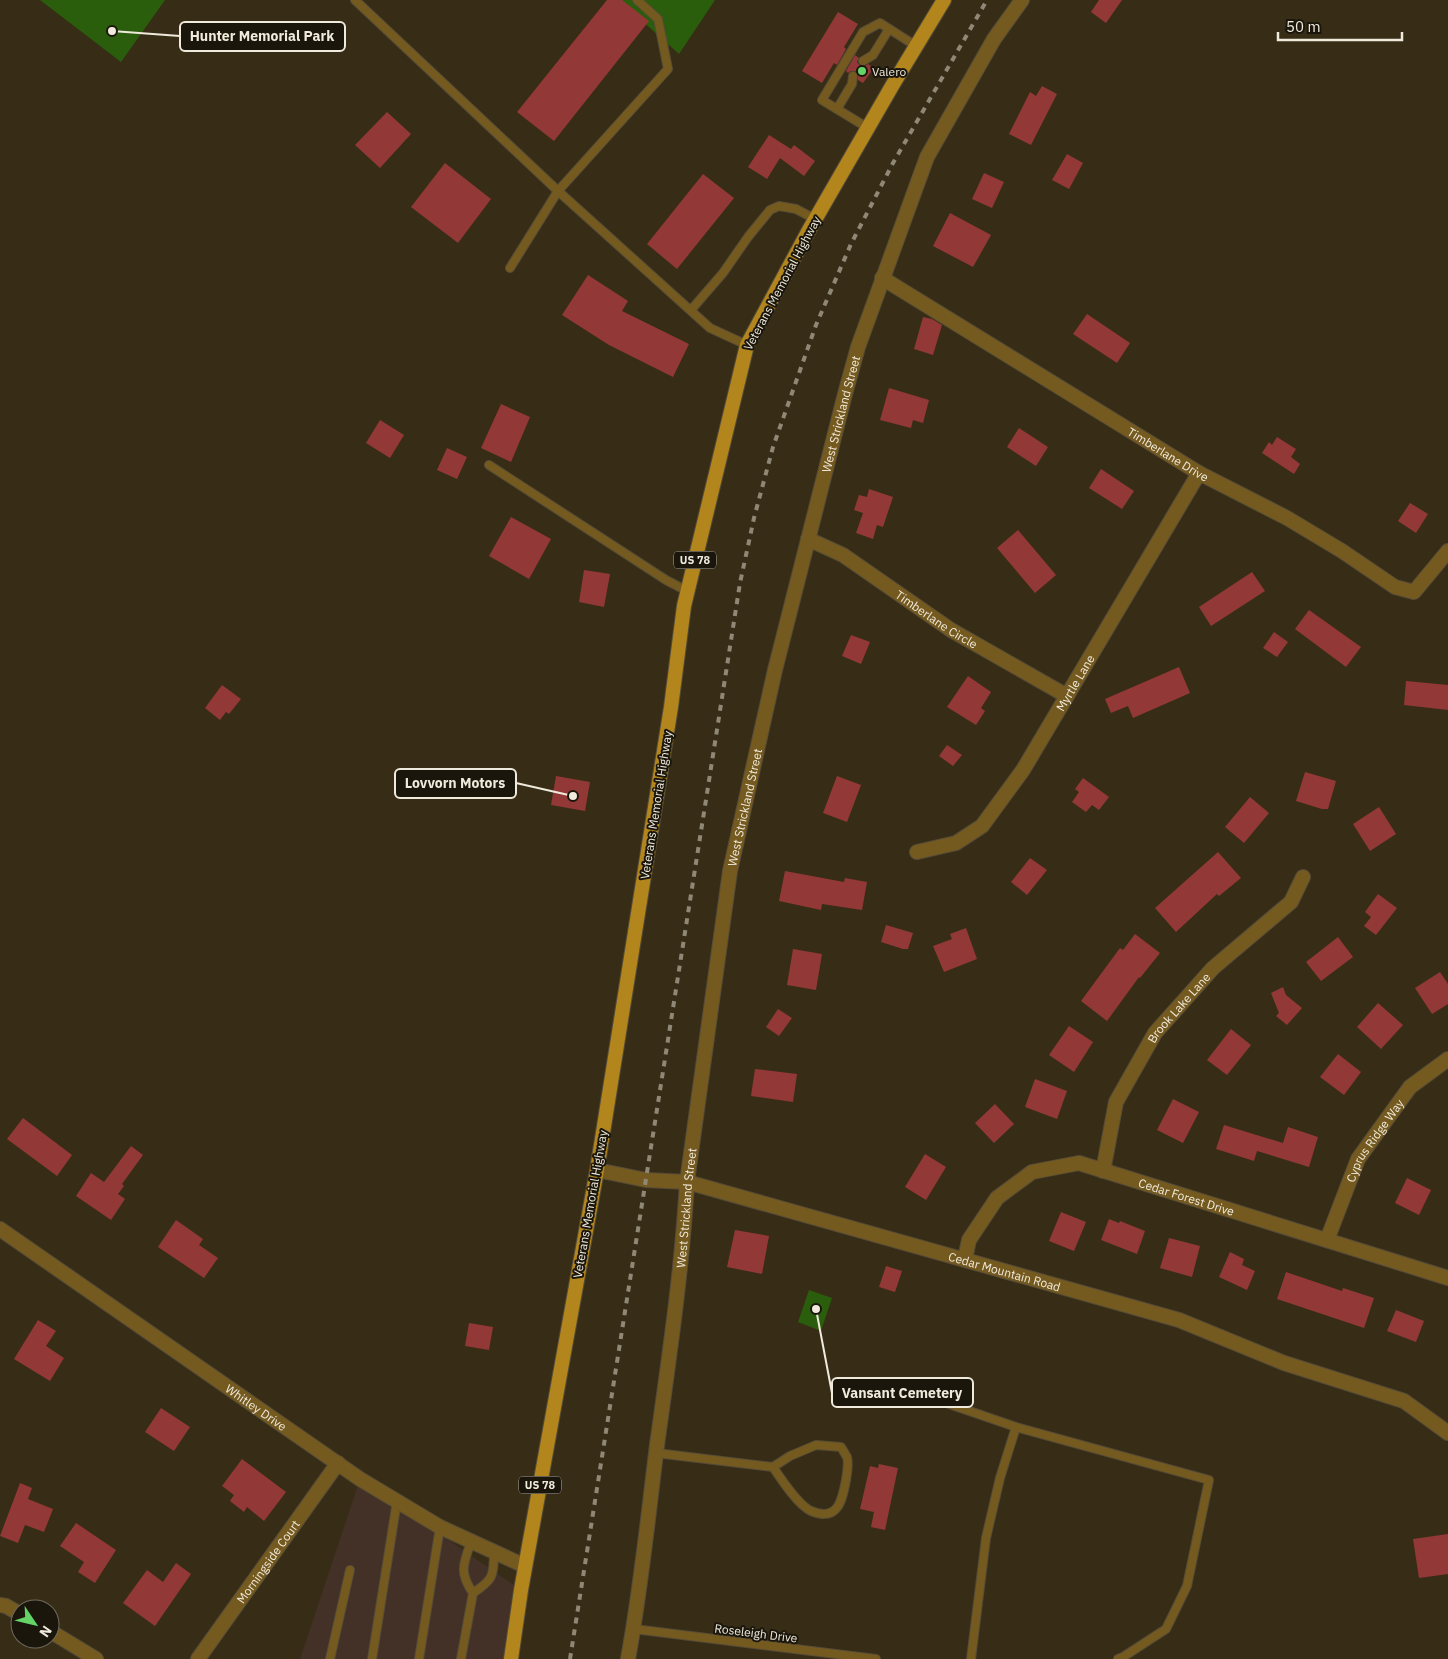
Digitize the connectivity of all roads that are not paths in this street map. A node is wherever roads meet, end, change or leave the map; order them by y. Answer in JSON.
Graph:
{"nodes":[{"id":1,"x":355,"y":0,"type":"edge"},
{"id":2,"x":637,"y":0,"type":"edge"},
{"id":3,"x":944,"y":0,"type":"edge"},
{"id":4,"x":1022,"y":0,"type":"edge"},
{"id":5,"x":889,"y":29,"type":"junction"},
{"id":6,"x":916,"y":46,"type":"junction"},
{"id":7,"x":873,"y":55,"type":"junction"},
{"id":8,"x":863,"y":61,"type":"dead end"},
{"id":9,"x":871,"y":66,"type":"dead end"},
{"id":10,"x":852,"y":76,"type":"dead end"},
{"id":11,"x":861,"y":82,"type":"dead end"},
{"id":12,"x":852,"y":84,"type":"junction"},
{"id":13,"x":837,"y":109,"type":"junction"},
{"id":14,"x":868,"y":128,"type":"junction"},
{"id":15,"x":558,"y":191,"type":"junction"},
{"id":16,"x":815,"y":219,"type":"junction"},
{"id":17,"x":510,"y":268,"type":"dead end"},
{"id":18,"x":882,"y":278,"type":"junction"},
{"id":19,"x":691,"y":310,"type":"junction"},
{"id":20,"x":747,"y":346,"type":"junction"},
{"id":21,"x":489,"y":465,"type":"dead end"},
{"id":22,"x":1198,"y":473,"type":"junction"},
{"id":23,"x":808,"y":539,"type":"junction"},
{"id":24,"x":1448,"y":551,"type":"edge"},
{"id":25,"x":688,"y":591,"type":"junction"},
{"id":26,"x":1068,"y":696,"type":"junction"},
{"id":27,"x":917,"y":852,"type":"dead end"},
{"id":28,"x":1304,"y":877,"type":"dead end"},
{"id":29,"x":1448,"y":1059,"type":"edge"},
{"id":30,"x":597,"y":1170,"type":"junction"},
{"id":31,"x":1103,"y":1170,"type":"junction"},
{"id":32,"x":687,"y":1182,"type":"junction"},
{"id":33,"x":0,"y":1229,"type":"edge"},
{"id":34,"x":1327,"y":1240,"type":"junction"},
{"id":35,"x":965,"y":1259,"type":"junction"},
{"id":36,"x":1448,"y":1278,"type":"edge"},
{"id":37,"x":914,"y":1392,"type":"dead end"},
{"id":38,"x":1016,"y":1427,"type":"junction"},
{"id":39,"x":1448,"y":1433,"type":"edge"},
{"id":40,"x":656,"y":1454,"type":"junction"},
{"id":41,"x":338,"y":1463,"type":"junction"},
{"id":42,"x":773,"y":1467,"type":"junction"},
{"id":43,"x":397,"y":1501,"type":"junction"},
{"id":44,"x":440,"y":1527,"type":"junction"},
{"id":45,"x":471,"y":1542,"type":"junction"},
{"id":46,"x":494,"y":1552,"type":"junction"},
{"id":47,"x":525,"y":1566,"type":"junction"},
{"id":48,"x":350,"y":1570,"type":"dead end"},
{"id":49,"x":473,"y":1593,"type":"junction"},
{"id":50,"x":634,"y":1629,"type":"junction"},
{"id":51,"x":60,"y":1637,"type":"edge"},
{"id":52,"x":96,"y":1659,"type":"edge"},
{"id":53,"x":198,"y":1659,"type":"edge"},
{"id":54,"x":330,"y":1659,"type":"edge"},
{"id":55,"x":372,"y":1659,"type":"edge"},
{"id":56,"x":419,"y":1659,"type":"edge"},
{"id":57,"x":461,"y":1659,"type":"edge"},
{"id":58,"x":511,"y":1659,"type":"edge"},
{"id":59,"x":628,"y":1659,"type":"edge"},
{"id":60,"x":876,"y":1659,"type":"edge"},
{"id":61,"x":971,"y":1659,"type":"edge"},
{"id":62,"x":1118,"y":1659,"type":"edge"}],
"edges":[{"from":1,"to":15,"type":"lane"},
{"from":2,"to":15,"type":"lane"},
{"from":3,"to":6,"type":"main road","name":"Veterans Memorial Highway","number":"US 78"},
{"from":4,"to":18,"type":"street","name":"West Strickland Street"},
{"from":5,"to":6,"type":"lane"},
{"from":5,"to":7,"type":"lane"},
{"from":5,"to":13,"type":"lane"},
{"from":6,"to":14,"type":"main road","name":"Veterans Memorial Highway","number":"US 78"},
{"from":7,"to":8,"type":"lane"},
{"from":7,"to":9,"type":"lane"},
{"from":10,"to":12,"type":"lane"},
{"from":11,"to":12,"type":"lane"},
{"from":12,"to":13,"type":"lane"},
{"from":13,"to":14,"type":"lane"},
{"from":14,"to":16,"type":"main road","name":"Veterans Memorial Highway","number":"US 78"},
{"from":15,"to":17,"type":"lane"},
{"from":15,"to":19,"type":"lane"},
{"from":16,"to":19,"type":"lane"},
{"from":16,"to":20,"type":"main road","name":"Veterans Memorial Highway","number":"US 78"},
{"from":18,"to":22,"type":"street","name":"Timberlane Drive"},
{"from":18,"to":23,"type":"street","name":"West Strickland Street"},
{"from":19,"to":20,"type":"lane"},
{"from":20,"to":25,"type":"main road","name":"Veterans Memorial Highway","number":"US 78"},
{"from":21,"to":25,"type":"lane"},
{"from":22,"to":24,"type":"street","name":"Timberlane Drive"},
{"from":22,"to":26,"type":"street","name":"Myrtle Lane"},
{"from":23,"to":26,"type":"street","name":"Timberlane Circle"},
{"from":23,"to":32,"type":"street","name":"West Strickland Street"},
{"from":25,"to":30,"type":"main road","name":"Veterans Memorial Highway","number":"US 78"},
{"from":26,"to":27,"type":"street","name":"Myrtle Lane"},
{"from":28,"to":31,"type":"street","name":"Brook Lake Lane"},
{"from":29,"to":34,"type":"street","name":"Cyprus Ridge Way"},
{"from":30,"to":32,"type":"street","name":"Cedar Mountain Road"},
{"from":30,"to":47,"type":"main road","name":"Veterans Memorial Highway","number":"US 78"},
{"from":31,"to":34,"type":"street","name":"Cedar Forest Drive"},
{"from":31,"to":35,"type":"street","name":"Cedar Forest Drive"},
{"from":32,"to":35,"type":"street","name":"Cedar Mountain Road"},
{"from":32,"to":40,"type":"street","name":"West Strickland Street"},
{"from":33,"to":41,"type":"street","name":"Whitley Drive"},
{"from":34,"to":36,"type":"street","name":"Cedar Forest Drive"},
{"from":35,"to":39,"type":"street","name":"Cedar Mountain Road"},
{"from":37,"to":38,"type":"lane"},
{"from":38,"to":61,"type":"lane"},
{"from":38,"to":62,"type":"lane"},
{"from":40,"to":42,"type":"lane"},
{"from":40,"to":50,"type":"street","name":"West Strickland Street"},
{"from":41,"to":43,"type":"street","name":"Whitley Drive"},
{"from":41,"to":53,"type":"street","name":"Morningside Court"},
{"from":42,"to":42,"type":"lane"},
{"from":43,"to":44,"type":"street","name":"Whitley Drive"},
{"from":43,"to":55,"type":"lane"},
{"from":44,"to":45,"type":"street","name":"Whitley Drive"},
{"from":44,"to":56,"type":"lane"},
{"from":45,"to":46,"type":"street","name":"Whitley Drive"},
{"from":45,"to":49,"type":"lane"},
{"from":46,"to":47,"type":"street","name":"Whitley Drive"},
{"from":46,"to":49,"type":"lane"},
{"from":47,"to":58,"type":"main road","name":"Veterans Memorial Highway","number":"US 78"},
{"from":48,"to":54,"type":"lane"},
{"from":49,"to":57,"type":"lane"},
{"from":50,"to":59,"type":"street","name":"West Strickland Street"},
{"from":50,"to":60,"type":"lane","name":"Roseleigh Drive"},
{"from":51,"to":52,"type":"street"}]}
